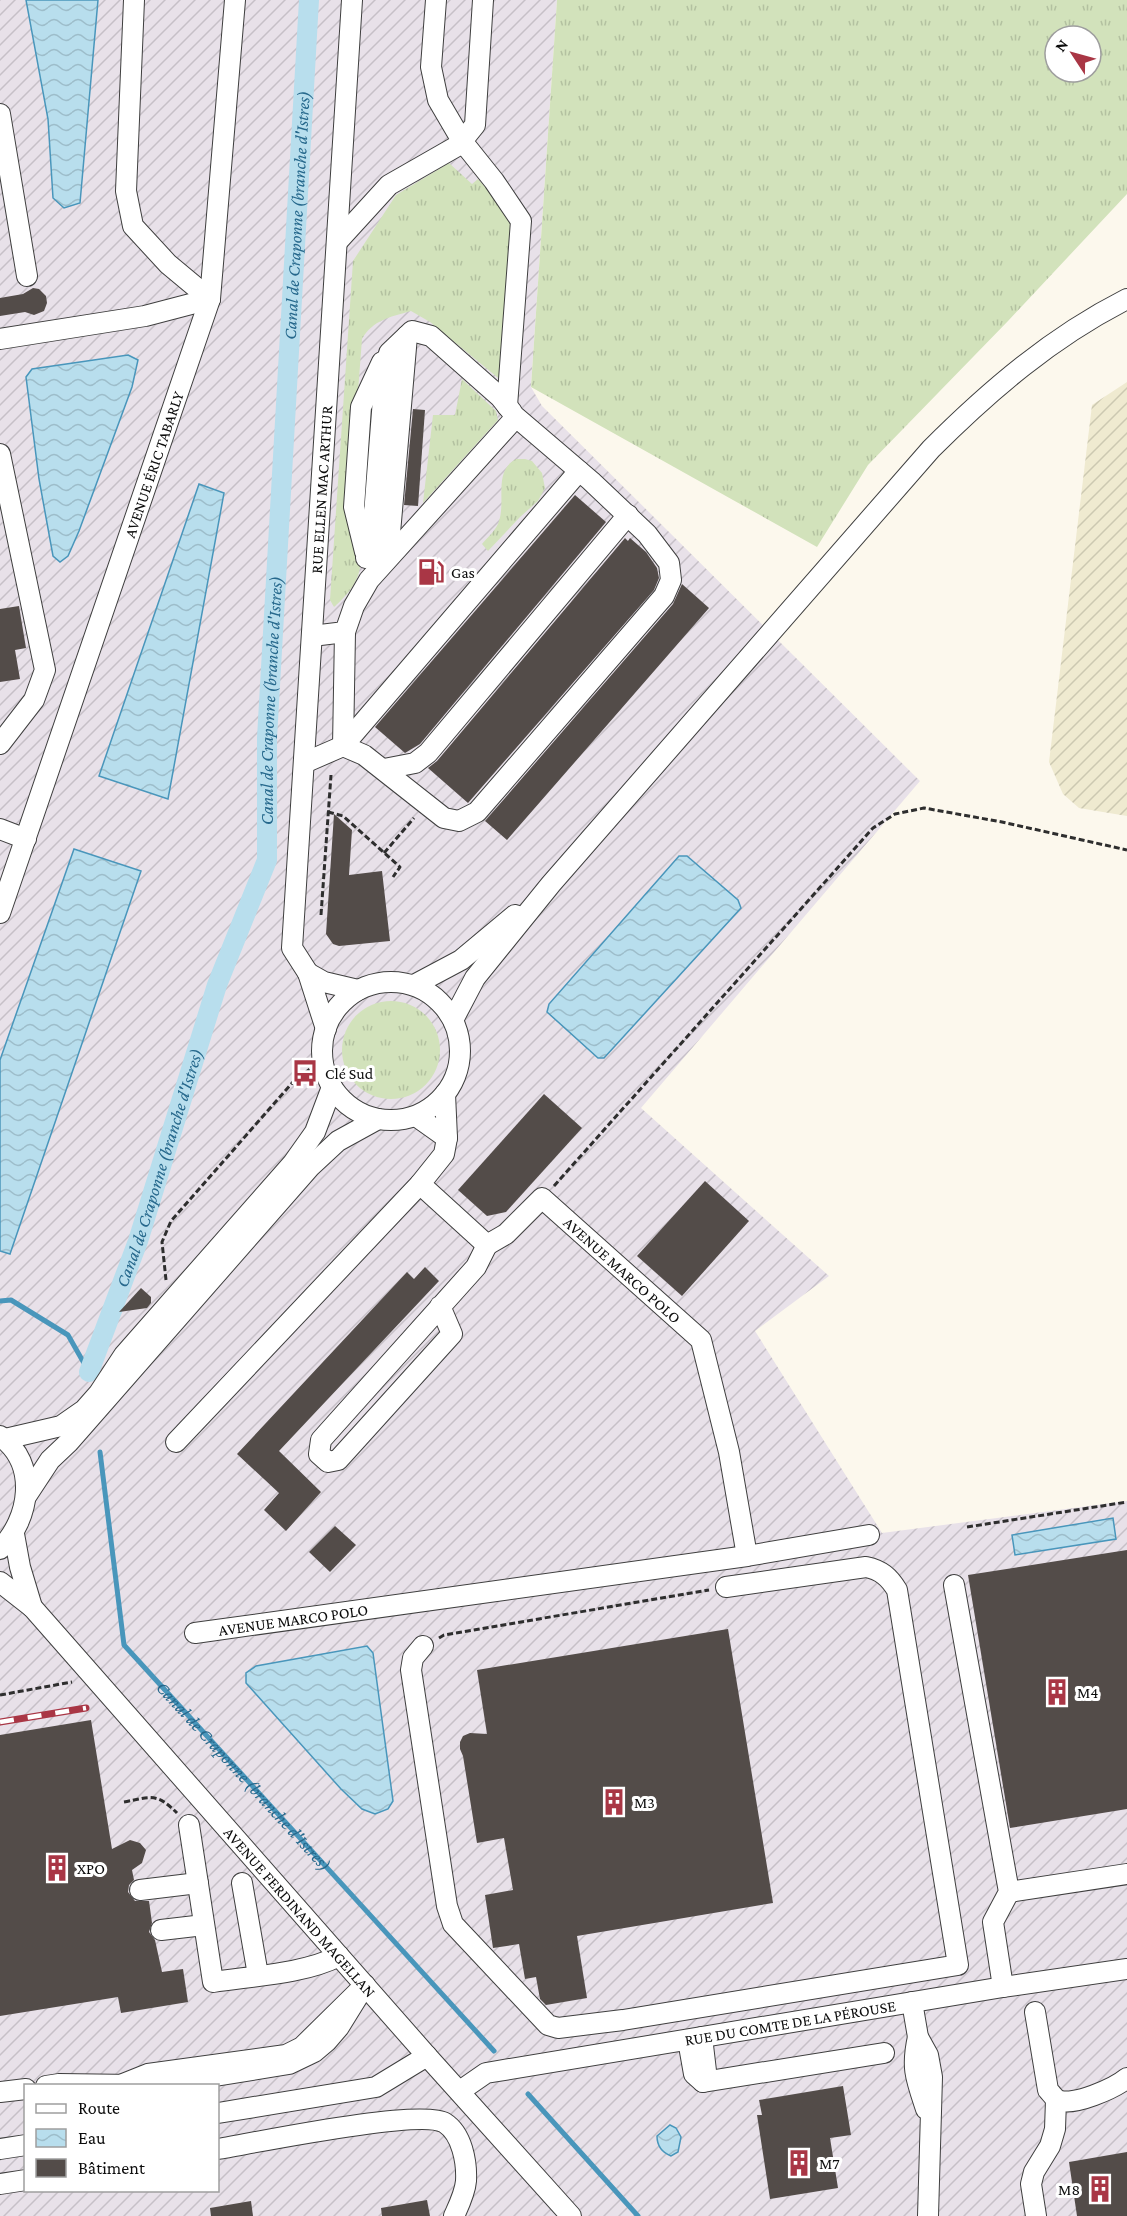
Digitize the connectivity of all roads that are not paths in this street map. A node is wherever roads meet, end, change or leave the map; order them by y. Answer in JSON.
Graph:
{"nodes":[{"id":1,"x":134,"y":0,"type":"edge"},
{"id":2,"x":235,"y":0,"type":"edge"},
{"id":3,"x":352,"y":0,"type":"edge"},
{"id":4,"x":436,"y":0,"type":"edge"},
{"id":5,"x":483,"y":0,"type":"edge"},
{"id":6,"x":0,"y":114,"type":"edge"},
{"id":7,"x":462,"y":141,"type":"junction"},
{"id":8,"x":337,"y":242,"type":"junction"},
{"id":9,"x":27,"y":276,"type":"dead end"},
{"id":10,"x":210,"y":299,"type":"junction"},
{"id":11,"x":1127,"y":300,"type":"edge"},
{"id":12,"x":407,"y":336,"type":"junction"},
{"id":13,"x":0,"y":339,"type":"edge"},
{"id":14,"x":512,"y":412,"type":"junction"},
{"id":15,"x":0,"y":454,"type":"edge"},
{"id":16,"x":579,"y":471,"type":"junction"},
{"id":17,"x":628,"y":515,"type":"junction"},
{"id":18,"x":369,"y":556,"type":"junction"},
{"id":19,"x":369,"y":580,"type":"junction"},
{"id":20,"x":345,"y":632,"type":"junction"},
{"id":21,"x":312,"y":636,"type":"junction"},
{"id":22,"x":0,"y":744,"type":"edge"},
{"id":23,"x":343,"y":746,"type":"junction"},
{"id":24,"x":304,"y":763,"type":"junction"},
{"id":25,"x":384,"y":769,"type":"junction"},
{"id":26,"x":0,"y":829,"type":"edge"},
{"id":27,"x":26,"y":839,"type":"junction"},
{"id":28,"x":552,"y":884,"type":"junction"},
{"id":29,"x":0,"y":913,"type":"edge"},
{"id":30,"x":308,"y":974,"type":"junction"},
{"id":31,"x":414,"y":985,"type":"junction"},
{"id":32,"x":358,"y":990,"type":"junction"},
{"id":33,"x":453,"y":1020,"type":"junction"},
{"id":34,"x":326,"y":1029,"type":"junction"},
{"id":35,"x":332,"y":1087,"type":"junction"},
{"id":36,"x":445,"y":1094,"type":"junction"},
{"id":37,"x":416,"y":1116,"type":"junction"},
{"id":38,"x":378,"y":1119,"type":"junction"},
{"id":39,"x":447,"y":1138,"type":"junction"},
{"id":40,"x":420,"y":1185,"type":"junction"},
{"id":41,"x":487,"y":1245,"type":"junction"},
{"id":42,"x":440,"y":1306,"type":"junction"},
{"id":43,"x":382,"y":1371,"type":"junction"},
{"id":44,"x":402,"y":1390,"type":"junction"},
{"id":45,"x":2,"y":1437,"type":"edge"},
{"id":46,"x":176,"y":1442,"type":"dead end"},
{"id":47,"x":27,"y":1495,"type":"junction"},
{"id":48,"x":869,"y":1535,"type":"dead end"},
{"id":49,"x":7,"y":1541,"type":"edge"},
{"id":50,"x":747,"y":1556,"type":"junction"},
{"id":51,"x":0,"y":1582,"type":"edge"},
{"id":52,"x":954,"y":1585,"type":"dead end"},
{"id":53,"x":726,"y":1587,"type":"road end"},
{"id":54,"x":32,"y":1607,"type":"junction"},
{"id":55,"x":195,"y":1633,"type":"dead end"},
{"id":56,"x":423,"y":1646,"type":"road end"},
{"id":57,"x":189,"y":1825,"type":"road end"},
{"id":58,"x":1127,"y":1874,"type":"edge"},
{"id":59,"x":198,"y":1883,"type":"junction"},
{"id":60,"x":242,"y":1883,"type":"dead end"},
{"id":61,"x":140,"y":1890,"type":"dead end"},
{"id":62,"x":1008,"y":1892,"type":"junction"},
{"id":63,"x":204,"y":1925,"type":"junction"},
{"id":64,"x":161,"y":1930,"type":"dead end"},
{"id":65,"x":339,"y":1956,"type":"junction"},
{"id":66,"x":1127,"y":1969,"type":"edge"},
{"id":67,"x":258,"y":1975,"type":"junction"},
{"id":68,"x":365,"y":1985,"type":"junction"},
{"id":69,"x":1003,"y":1987,"type":"junction"},
{"id":70,"x":912,"y":2002,"type":"junction"},
{"id":71,"x":1035,"y":2012,"type":"dead end"},
{"id":72,"x":623,"y":2020,"type":"junction"},
{"id":73,"x":695,"y":2038,"type":"junction"},
{"id":74,"x":630,"y":2049,"type":"junction"},
{"id":75,"x":884,"y":2053,"type":"dead end"},
{"id":76,"x":427,"y":2056,"type":"junction"},
{"id":77,"x":1127,"y":2078,"type":"edge"},
{"id":78,"x":59,"y":2084,"type":"edge"},
{"id":79,"x":123,"y":2084,"type":"joint"},
{"id":80,"x":160,"y":2084,"type":"edge"},
{"id":81,"x":24,"y":2089,"type":"edge"},
{"id":82,"x":460,"y":2091,"type":"junction"},
{"id":83,"x":0,"y":2092,"type":"edge"},
{"id":84,"x":1056,"y":2100,"type":"junction"},
{"id":85,"x":219,"y":2114,"type":"edge"},
{"id":86,"x":24,"y":2145,"type":"edge"},
{"id":87,"x":0,"y":2149,"type":"edge"},
{"id":88,"x":219,"y":2149,"type":"edge"},
{"id":89,"x":24,"y":2180,"type":"edge"},
{"id":90,"x":0,"y":2184,"type":"edge"},
{"id":91,"x":454,"y":2216,"type":"edge"},
{"id":92,"x":571,"y":2216,"type":"edge"},
{"id":93,"x":928,"y":2216,"type":"edge"},
{"id":94,"x":1036,"y":2216,"type":"edge"}],
"edges":[{"from":1,"to":10,"type":"street"},
{"from":2,"to":10,"type":"street","name":"AVENUE ÉRIC TABARLY"},
{"from":3,"to":8,"type":"street","name":"RUE ELLEN MAC ARTHUR"},
{"from":4,"to":7,"type":"street"},
{"from":5,"to":7,"type":"street"},
{"from":6,"to":9,"type":"street"},
{"from":7,"to":8,"type":"street"},
{"from":7,"to":14,"type":"street"},
{"from":8,"to":21,"type":"street","name":"RUE ELLEN MAC ARTHUR"},
{"from":10,"to":13,"type":"street"},
{"from":10,"to":27,"type":"street","name":"AVENUE ÉRIC TABARLY"},
{"from":11,"to":28,"type":"street"},
{"from":12,"to":14,"type":"street"},
{"from":12,"to":18,"type":"street"},
{"from":12,"to":18,"type":"street"},
{"from":14,"to":16,"type":"street"},
{"from":14,"to":19,"type":"street"},
{"from":15,"to":22,"type":"street"},
{"from":16,"to":17,"type":"street"},
{"from":16,"to":23,"type":"street"},
{"from":17,"to":25,"type":"street"},
{"from":17,"to":25,"type":"street"},
{"from":18,"to":19,"type":"street"},
{"from":19,"to":20,"type":"street"},
{"from":20,"to":21,"type":"street"},
{"from":20,"to":23,"type":"street"},
{"from":21,"to":24,"type":"street","name":"RUE ELLEN MAC ARTHUR"},
{"from":23,"to":24,"type":"street"},
{"from":23,"to":25,"type":"street"},
{"from":24,"to":30,"type":"street","name":"RUE ELLEN MAC ARTHUR"},
{"from":26,"to":27,"type":"street"},
{"from":27,"to":29,"type":"street","name":"AVENUE ÉRIC TABARLY"},
{"from":28,"to":31,"type":"street"},
{"from":28,"to":33,"type":"street"},
{"from":30,"to":32,"type":"street"},
{"from":30,"to":34,"type":"street","name":"RUE ELLEN MAC ARTHUR"},
{"from":31,"to":32,"type":"street"},
{"from":31,"to":33,"type":"street"},
{"from":32,"to":34,"type":"street"},
{"from":33,"to":36,"type":"street"},
{"from":34,"to":35,"type":"street"},
{"from":35,"to":38,"type":"street"},
{"from":35,"to":45,"type":"street"},
{"from":36,"to":37,"type":"street"},
{"from":36,"to":39,"type":"street"},
{"from":37,"to":38,"type":"street"},
{"from":37,"to":39,"type":"street"},
{"from":38,"to":47,"type":"street"},
{"from":39,"to":40,"type":"street"},
{"from":40,"to":41,"type":"street"},
{"from":40,"to":46,"type":"street"},
{"from":41,"to":42,"type":"street"},
{"from":41,"to":50,"type":"street","name":"AVENUE MARCO POLO"},
{"from":42,"to":43,"type":"street"},
{"from":42,"to":44,"type":"street"},
{"from":43,"to":44,"type":"street"},
{"from":43,"to":44,"type":"street"},
{"from":45,"to":47,"type":"street"},
{"from":47,"to":49,"type":"street"},
{"from":48,"to":50,"type":"street","name":"AVENUE MARCO POLO"},
{"from":49,"to":54,"type":"street","name":"AVENUE FERDINAND MAGELLAN"},
{"from":50,"to":55,"type":"street","name":"AVENUE MARCO POLO"},
{"from":51,"to":54,"type":"street","name":"AVENUE FERDINAND MAGELLAN"},
{"from":52,"to":62,"type":"street"},
{"from":53,"to":72,"type":"street"},
{"from":54,"to":65,"type":"street","name":"AVENUE FERDINAND MAGELLAN"},
{"from":56,"to":72,"type":"street"},
{"from":57,"to":59,"type":"street"},
{"from":58,"to":62,"type":"street"},
{"from":59,"to":61,"type":"street"},
{"from":59,"to":63,"type":"street"},
{"from":60,"to":67,"type":"street"},
{"from":62,"to":69,"type":"street"},
{"from":63,"to":64,"type":"street"},
{"from":63,"to":67,"type":"street"},
{"from":65,"to":67,"type":"street"},
{"from":65,"to":68,"type":"street","name":"AVENUE FERDINAND MAGELLAN"},
{"from":66,"to":69,"type":"street","name":"RUE DU COMTE DE LA PÉROUSE"},
{"from":68,"to":76,"type":"street","name":"AVENUE FERDINAND MAGELLAN"},
{"from":68,"to":79,"type":"street"},
{"from":68,"to":80,"type":"street"},
{"from":69,"to":70,"type":"street","name":"RUE DU COMTE DE LA PÉROUSE"},
{"from":70,"to":73,"type":"street","name":"RUE DU COMTE DE LA PÉROUSE"},
{"from":70,"to":93,"type":"street"},
{"from":71,"to":84,"type":"street"},
{"from":72,"to":74,"type":"street"},
{"from":73,"to":74,"type":"street","name":"RUE DU COMTE DE LA PÉROUSE"},
{"from":73,"to":75,"type":"street"},
{"from":74,"to":82,"type":"street","name":"RUE DU COMTE DE LA PÉROUSE"},
{"from":76,"to":82,"type":"street","name":"AVENUE FERDINAND MAGELLAN"},
{"from":76,"to":85,"type":"street"},
{"from":77,"to":84,"type":"street"},
{"from":78,"to":79,"type":"street"},
{"from":81,"to":83,"type":"street"},
{"from":82,"to":92,"type":"street","name":"AVENUE FERDINAND MAGELLAN"},
{"from":84,"to":94,"type":"street"},
{"from":86,"to":87,"type":"street"},
{"from":88,"to":91,"type":"street"},
{"from":89,"to":90,"type":"street"}]}
